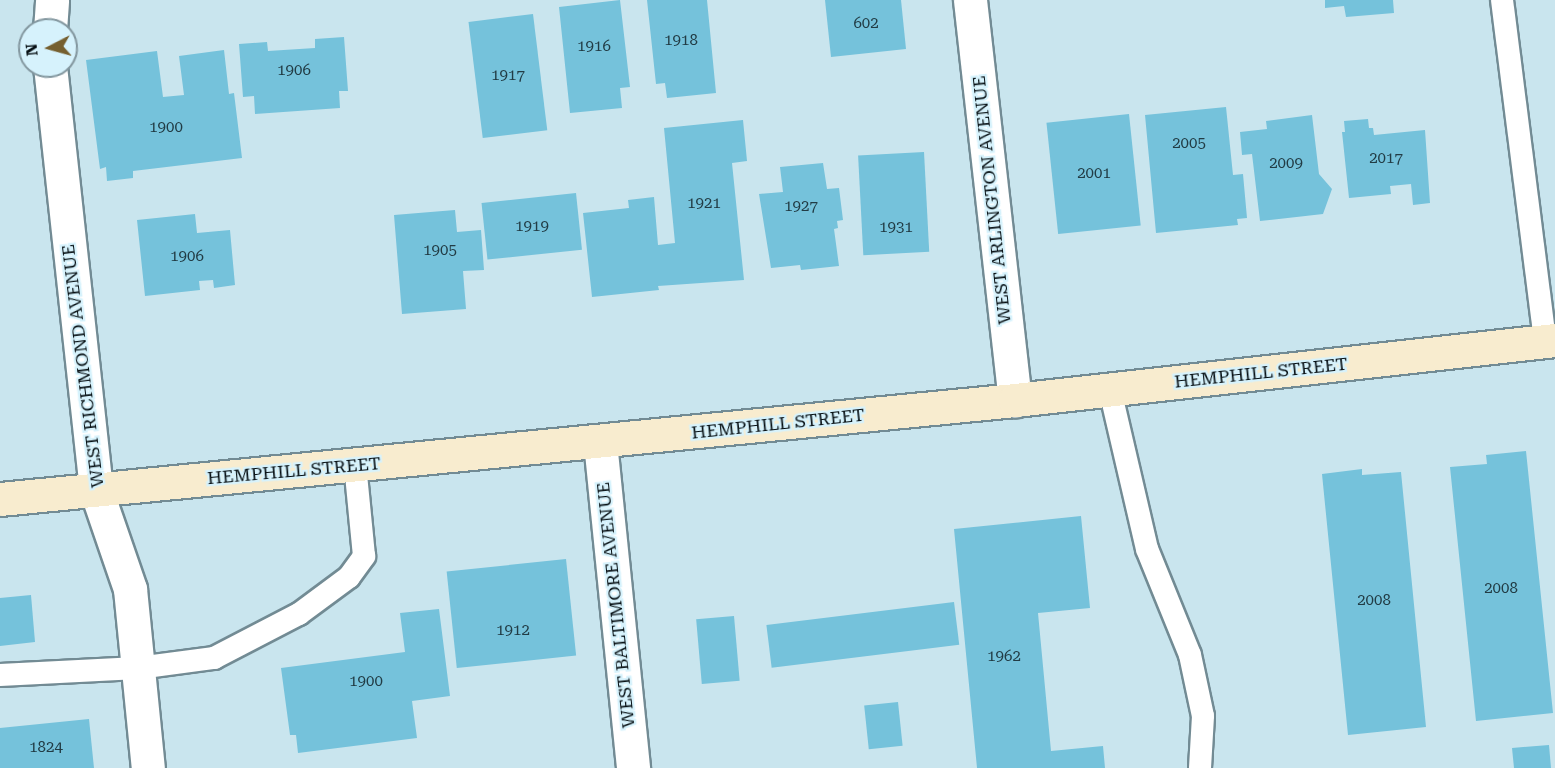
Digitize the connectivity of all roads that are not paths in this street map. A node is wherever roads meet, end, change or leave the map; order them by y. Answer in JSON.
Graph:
{"nodes":[{"id":1,"x":52,"y":0,"type":"edge"},
{"id":2,"x":970,"y":0,"type":"edge"},
{"id":3,"x":1502,"y":0,"type":"edge"},
{"id":4,"x":51,"y":18,"type":"edge"},
{"id":5,"x":51,"y":78,"type":"edge"},
{"id":6,"x":1550,"y":340,"type":"edge"},
{"id":7,"x":1110,"y":390,"type":"junction"},
{"id":8,"x":1015,"y":400,"type":"junction"},
{"id":9,"x":600,"y":442,"type":"junction"},
{"id":10,"x":355,"y":465,"type":"junction"},
{"id":11,"x":96,"y":490,"type":"junction"},
{"id":12,"x":0,"y":499,"type":"edge"},
{"id":13,"x":138,"y":668,"type":"junction"},
{"id":14,"x":0,"y":675,"type":"edge"},
{"id":15,"x":148,"y":768,"type":"edge"},
{"id":16,"x":633,"y":768,"type":"edge"},
{"id":17,"x":1200,"y":768,"type":"edge"}],
"edges":[{"from":1,"to":4,"type":"street"},
{"from":2,"to":8,"type":"street","name":"WEST ARLINGTON AVENUE"},
{"from":3,"to":6,"type":"lane"},
{"from":5,"to":11,"type":"street","name":"WEST RICHMOND AVENUE"},
{"from":6,"to":7,"type":"main road","name":"HEMPHILL STREET"},
{"from":7,"to":8,"type":"main road","name":"HEMPHILL STREET"},
{"from":7,"to":17,"type":"lane"},
{"from":8,"to":9,"type":"main road","name":"HEMPHILL STREET"},
{"from":9,"to":10,"type":"main road","name":"HEMPHILL STREET"},
{"from":9,"to":16,"type":"street","name":"WEST BALTIMORE AVENUE"},
{"from":10,"to":11,"type":"main road","name":"HEMPHILL STREET"},
{"from":10,"to":13,"type":"lane"},
{"from":11,"to":12,"type":"main road","name":"HEMPHILL STREET"},
{"from":11,"to":13,"type":"street","name":"WEST RICHMOND AVENUE"},
{"from":13,"to":14,"type":"lane"},
{"from":13,"to":15,"type":"street","name":"WEST RICHMOND AVENUE"}]}
